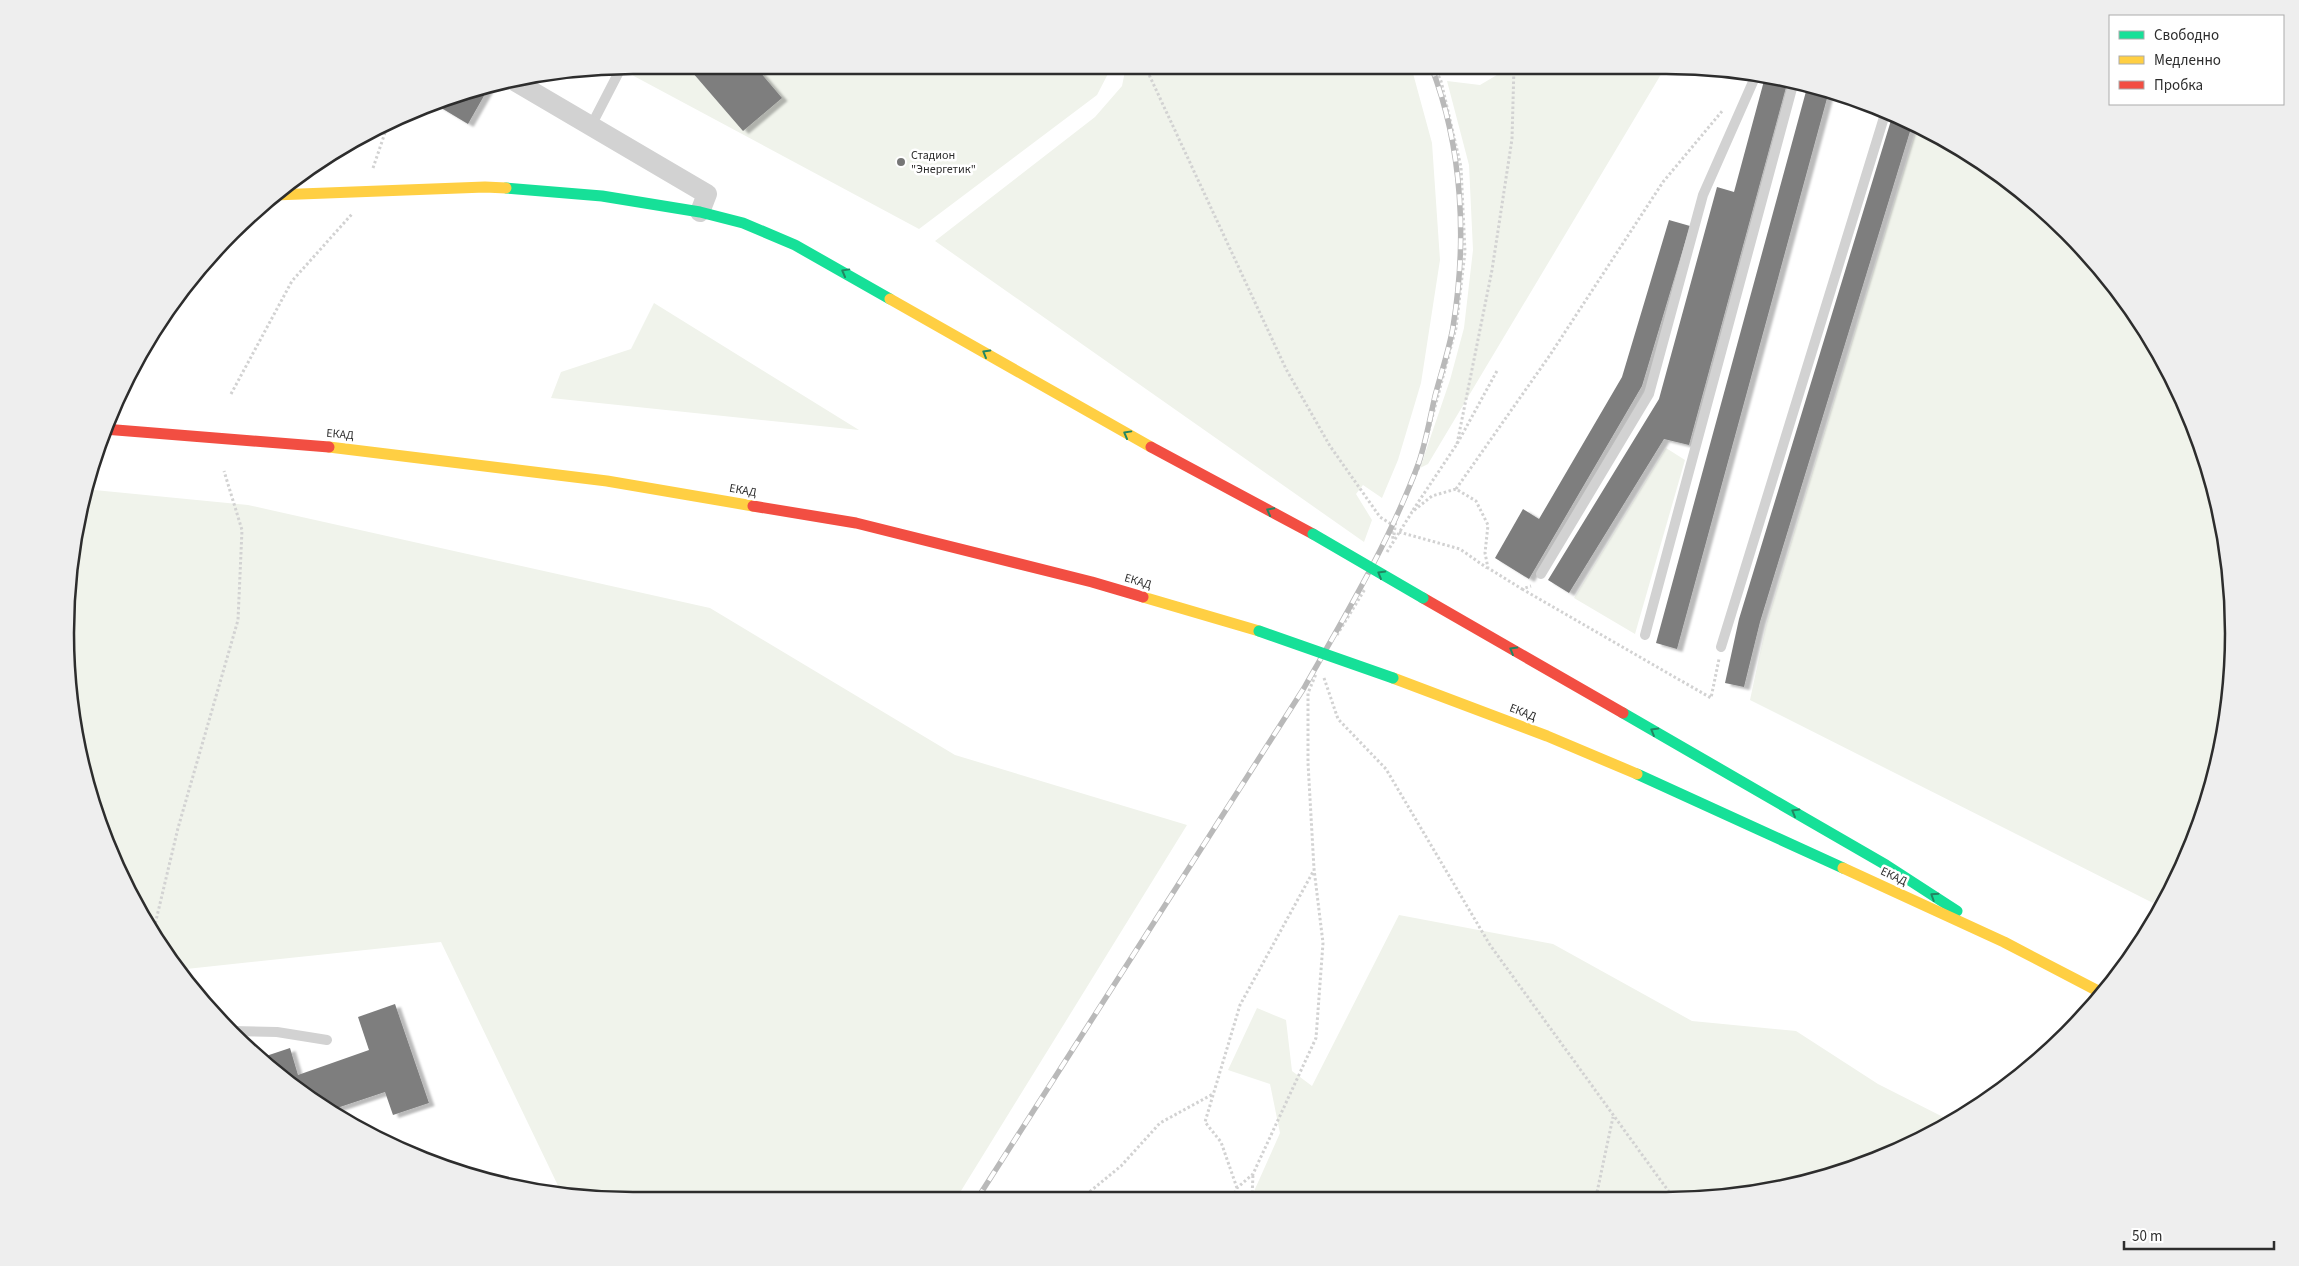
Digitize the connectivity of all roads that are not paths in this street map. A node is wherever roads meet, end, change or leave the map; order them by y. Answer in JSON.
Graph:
{"nodes":[{"id":1,"x":618,"y":74,"type":"edge"},
{"id":2,"x":1753,"y":81,"type":"edge"},
{"id":3,"x":521,"y":85,"type":"edge"},
{"id":4,"x":1792,"y":88,"type":"edge"},
{"id":5,"x":1884,"y":118,"type":"edge"},
{"id":6,"x":591,"y":126,"type":"junction"},
{"id":7,"x":287,"y":194,"type":"edge"},
{"id":8,"x":700,"y":212,"type":"junction"},
{"id":9,"x":112,"y":429,"type":"edge"},
{"id":10,"x":1541,"y":574,"type":"road end"},
{"id":11,"x":1645,"y":635,"type":"dead end"},
{"id":12,"x":1721,"y":646,"type":"dead end"},
{"id":13,"x":2004,"y":942,"type":"junction"},
{"id":14,"x":2096,"y":990,"type":"edge"},
{"id":15,"x":241,"y":1031,"type":"edge"},
{"id":16,"x":327,"y":1040,"type":"dead end"}],
"edges":[{"from":1,"to":6,"type":"lane"},
{"from":2,"to":10,"type":"lane"},
{"from":3,"to":6,"type":"street"},
{"from":4,"to":11,"type":"lane"},
{"from":5,"to":12,"type":"lane"},
{"from":6,"to":8,"type":"street"},
{"from":7,"to":8,"type":"main road"},
{"from":13,"to":8,"type":"main road","one_way":true,"bridge":true},
{"from":9,"to":13,"type":"main road","name":"ЕКАД","bridge":true},
{"from":13,"to":14,"type":"main road","name":"ЕКАД"},
{"from":15,"to":16,"type":"lane"}]}
